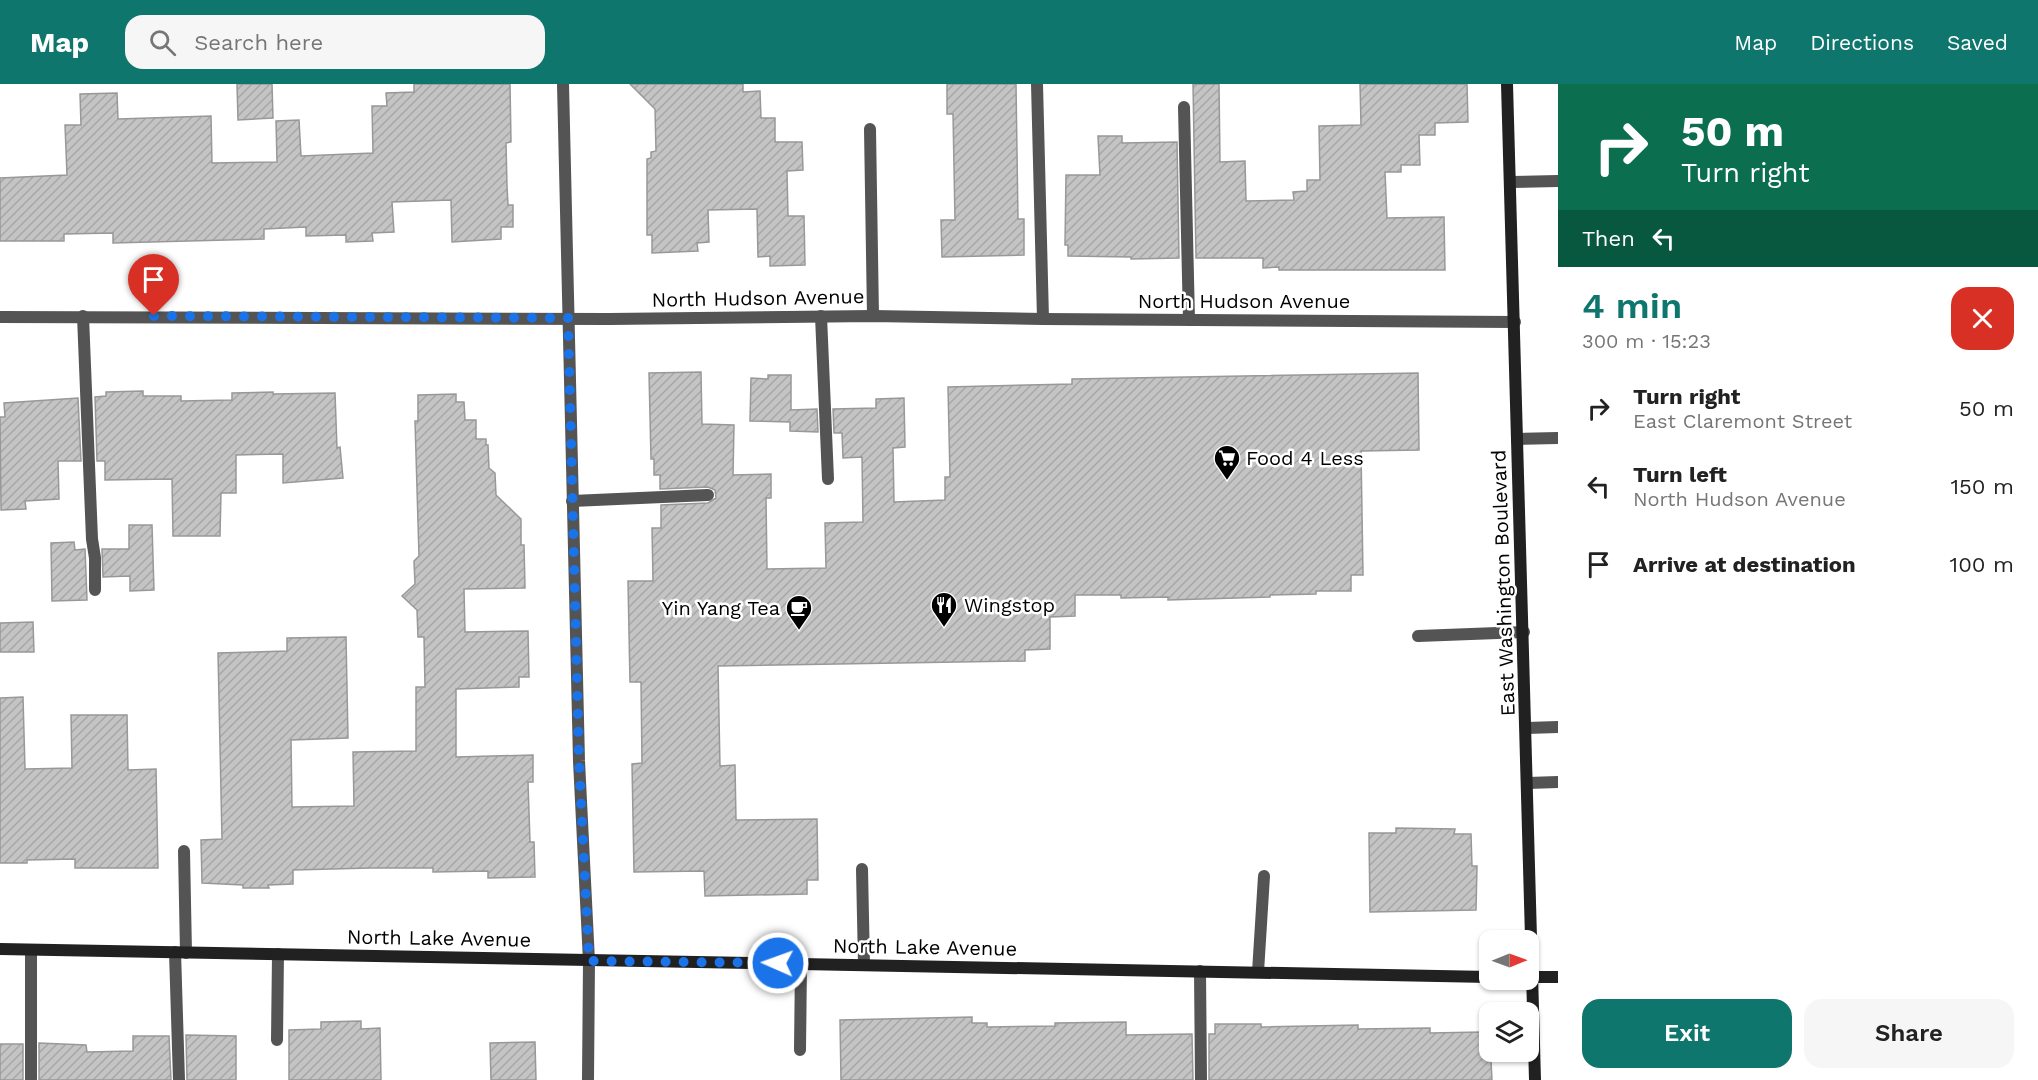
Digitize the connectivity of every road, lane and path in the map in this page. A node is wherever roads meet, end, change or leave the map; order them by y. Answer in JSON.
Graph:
{"nodes":[{"id":1,"x":563,"y":84,"type":"edge"},
{"id":2,"x":1037,"y":84,"type":"edge"},
{"id":3,"x":1507,"y":84,"type":"edge"},
{"id":4,"x":1184,"y":107,"type":"dead end"},
{"id":5,"x":870,"y":129,"type":"dead end"},
{"id":6,"x":1558,"y":181,"type":"edge"},
{"id":7,"x":1510,"y":182,"type":"junction"},
{"id":8,"x":0,"y":316,"type":"edge"},
{"id":9,"x":82,"y":316,"type":"junction"},
{"id":10,"x":821,"y":316,"type":"junction"},
{"id":11,"x":873,"y":316,"type":"junction"},
{"id":12,"x":568,"y":318,"type":"junction"},
{"id":13,"x":1044,"y":319,"type":"junction"},
{"id":14,"x":1189,"y":320,"type":"junction"},
{"id":15,"x":1515,"y":322,"type":"junction"},
{"id":16,"x":1558,"y":438,"type":"edge"},
{"id":17,"x":1518,"y":439,"type":"junction"},
{"id":18,"x":828,"y":479,"type":"dead end"},
{"id":19,"x":708,"y":495,"type":"dead end"},
{"id":20,"x":572,"y":501,"type":"junction"},
{"id":21,"x":95,"y":590,"type":"dead end"},
{"id":22,"x":1524,"y":632,"type":"junction"},
{"id":23,"x":1418,"y":636,"type":"dead end"},
{"id":24,"x":1558,"y":727,"type":"edge"},
{"id":25,"x":1527,"y":728,"type":"junction"},
{"id":26,"x":1558,"y":782,"type":"edge"},
{"id":27,"x":1528,"y":783,"type":"junction"},
{"id":28,"x":184,"y":851,"type":"dead end"},
{"id":29,"x":862,"y":869,"type":"dead end"},
{"id":30,"x":1264,"y":876,"type":"dead end"},
{"id":31,"x":1530,"y":930,"type":"edge"},
{"id":32,"x":0,"y":949,"type":"edge"},
{"id":33,"x":31,"y":950,"type":"junction"},
{"id":34,"x":181,"y":953,"type":"junction"},
{"id":35,"x":278,"y":954,"type":"junction"},
{"id":36,"x":589,"y":961,"type":"junction"},
{"id":37,"x":801,"y":964,"type":"junction"},
{"id":38,"x":864,"y":964,"type":"junction"},
{"id":39,"x":1200,"y":971,"type":"junction"},
{"id":40,"x":1258,"y":972,"type":"junction"},
{"id":41,"x":1479,"y":977,"type":"edge"},
{"id":42,"x":1539,"y":977,"type":"edge"},
{"id":43,"x":1558,"y":978,"type":"edge"},
{"id":44,"x":1532,"y":990,"type":"edge"},
{"id":45,"x":277,"y":1040,"type":"dead end"},
{"id":46,"x":800,"y":1050,"type":"dead end"},
{"id":47,"x":31,"y":1080,"type":"edge"},
{"id":48,"x":179,"y":1080,"type":"edge"},
{"id":49,"x":588,"y":1080,"type":"edge"},
{"id":50,"x":1201,"y":1080,"type":"edge"},
{"id":51,"x":1535,"y":1080,"type":"edge"}],
"edges":[{"from":1,"to":12,"type":"street"},
{"from":2,"to":13,"type":"street"},
{"from":3,"to":7,"type":"main road","name":"East Washington Boulevard"},
{"from":4,"to":14,"type":"street"},
{"from":5,"to":11,"type":"street"},
{"from":6,"to":7,"type":"street"},
{"from":7,"to":15,"type":"main road","name":"East Washington Boulevard"},
{"from":8,"to":9,"type":"street","name":"North Hudson Avenue"},
{"from":9,"to":12,"type":"street","name":"North Hudson Avenue"},
{"from":9,"to":21,"type":"street"},
{"from":10,"to":11,"type":"street","name":"North Hudson Avenue"},
{"from":10,"to":12,"type":"street","name":"North Hudson Avenue"},
{"from":10,"to":18,"type":"street"},
{"from":11,"to":13,"type":"street","name":"North Hudson Avenue"},
{"from":12,"to":20,"type":"street"},
{"from":13,"to":14,"type":"street","name":"North Hudson Avenue"},
{"from":14,"to":15,"type":"street","name":"North Hudson Avenue"},
{"from":15,"to":17,"type":"main road","name":"East Washington Boulevard"},
{"from":16,"to":17,"type":"street"},
{"from":17,"to":22,"type":"main road","name":"East Washington Boulevard"},
{"from":19,"to":20,"type":"street"},
{"from":20,"to":36,"type":"street"},
{"from":22,"to":23,"type":"street"},
{"from":22,"to":25,"type":"main road","name":"East Washington Boulevard"},
{"from":24,"to":25,"type":"street"},
{"from":25,"to":27,"type":"main road","name":"East Washington Boulevard"},
{"from":26,"to":27,"type":"street"},
{"from":27,"to":31,"type":"main road","name":"East Washington Boulevard"},
{"from":28,"to":34,"type":"street"},
{"from":29,"to":38,"type":"street"},
{"from":30,"to":40,"type":"street"},
{"from":32,"to":33,"type":"main road","name":"North Lake Avenue"},
{"from":33,"to":34,"type":"main road","name":"North Lake Avenue"},
{"from":33,"to":47,"type":"street"},
{"from":34,"to":35,"type":"main road","name":"North Lake Avenue"},
{"from":34,"to":48,"type":"street"},
{"from":35,"to":36,"type":"main road","name":"North Lake Avenue"},
{"from":35,"to":45,"type":"street"},
{"from":36,"to":37,"type":"main road","name":"North Lake Avenue"},
{"from":36,"to":49,"type":"street"},
{"from":37,"to":38,"type":"main road","name":"North Lake Avenue"},
{"from":37,"to":46,"type":"street"},
{"from":38,"to":39,"type":"main road","name":"North Lake Avenue"},
{"from":39,"to":40,"type":"main road","name":"North Lake Avenue"},
{"from":39,"to":50,"type":"street"},
{"from":40,"to":41,"type":"main road","name":"North Lake Avenue"},
{"from":42,"to":43,"type":"main road"},
{"from":44,"to":51,"type":"main road","name":"East Washington Boulevard"}]}
